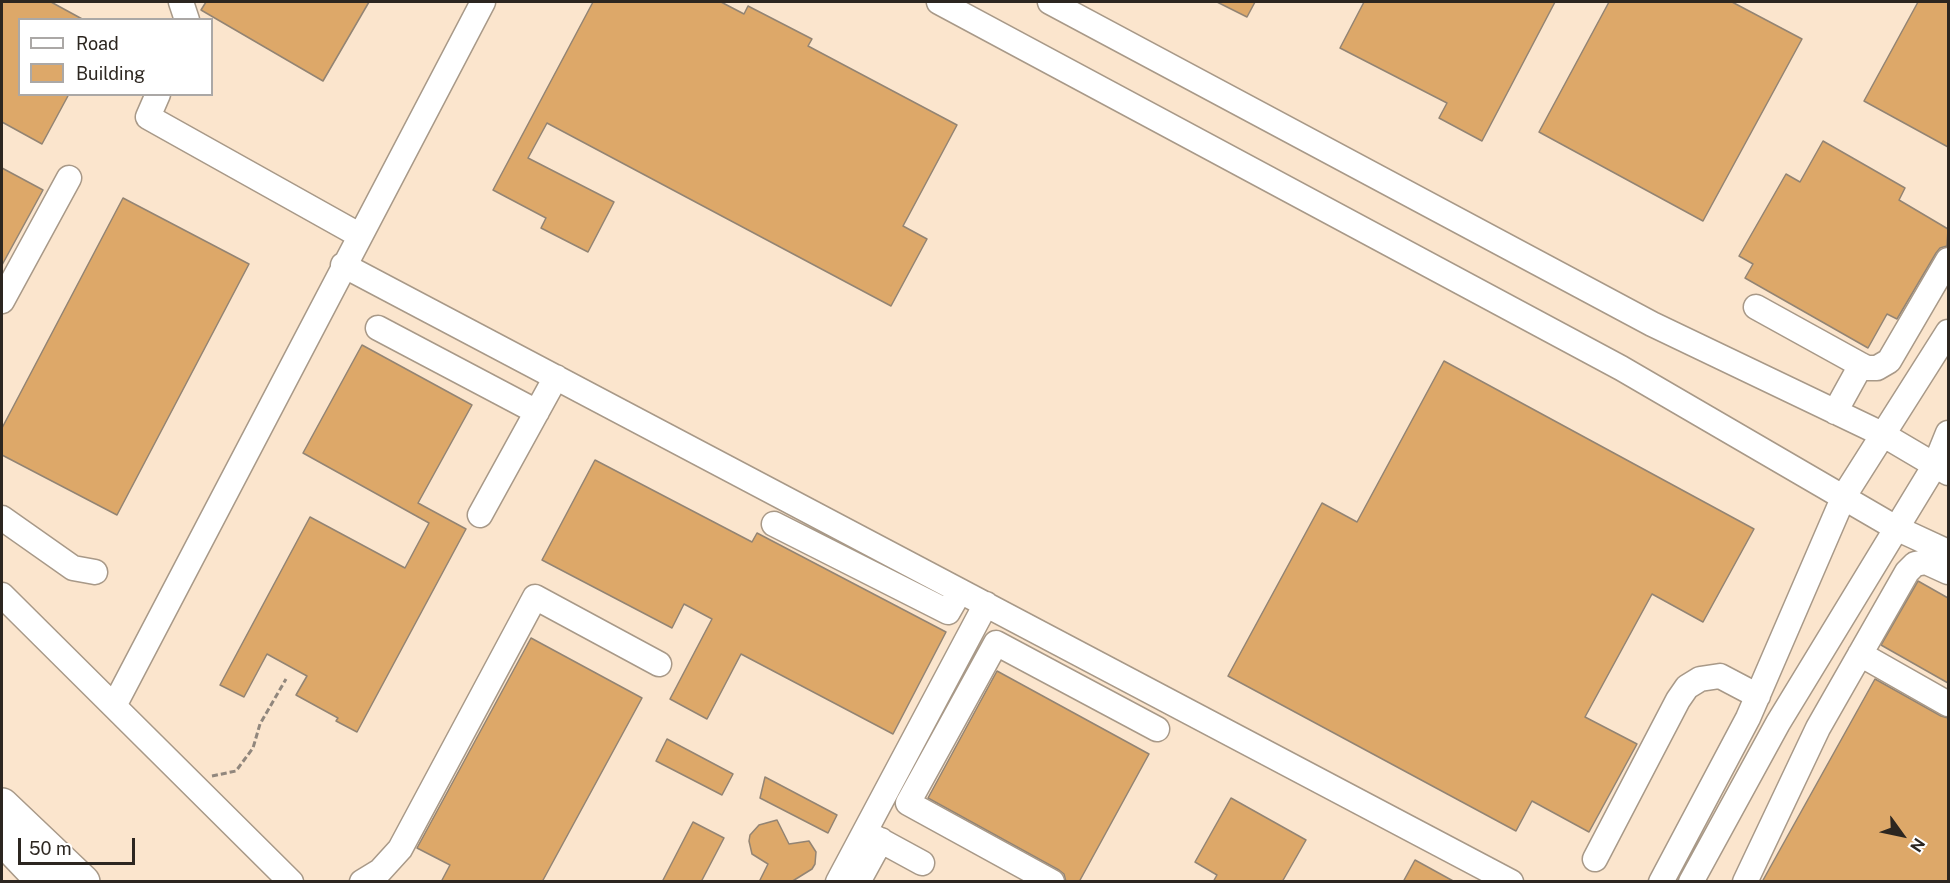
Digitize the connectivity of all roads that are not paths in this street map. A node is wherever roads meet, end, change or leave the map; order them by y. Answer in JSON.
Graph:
{"nodes":[{"id":1,"x":181,"y":2,"type":"edge"},
{"id":2,"x":483,"y":2,"type":"edge"},
{"id":3,"x":939,"y":2,"type":"edge"},
{"id":4,"x":1050,"y":2,"type":"edge"},
{"id":5,"x":186,"y":18,"type":"edge"},
{"id":6,"x":157,"y":96,"type":"edge"},
{"id":7,"x":69,"y":178,"type":"dead end"},
{"id":8,"x":359,"y":235,"type":"junction"},
{"id":9,"x":1948,"y":260,"type":"edge"},
{"id":10,"x":343,"y":265,"type":"junction"},
{"id":11,"x":2,"y":301,"type":"edge"},
{"id":12,"x":1756,"y":307,"type":"dead end"},
{"id":13,"x":378,"y":328,"type":"dead end"},
{"id":14,"x":1948,"y":332,"type":"edge"},
{"id":15,"x":1861,"y":365,"type":"junction"},
{"id":16,"x":555,"y":377,"type":"junction"},
{"id":17,"x":537,"y":412,"type":"junction"},
{"id":18,"x":1835,"y":412,"type":"junction"},
{"id":19,"x":1948,"y":433,"type":"edge"},
{"id":20,"x":1882,"y":434,"type":"junction"},
{"id":21,"x":1942,"y":469,"type":"edge"},
{"id":22,"x":1844,"y":496,"type":"junction"},
{"id":23,"x":480,"y":515,"type":"dead end"},
{"id":24,"x":774,"y":524,"type":"dead end"},
{"id":25,"x":1896,"y":528,"type":"junction"},
{"id":26,"x":6,"y":530,"type":"edge"},
{"id":27,"x":1948,"y":552,"type":"edge"},
{"id":28,"x":95,"y":572,"type":"dead end"},
{"id":29,"x":1948,"y":572,"type":"edge"},
{"id":30,"x":960,"y":591,"type":"junction"},
{"id":31,"x":2,"y":595,"type":"edge"},
{"id":32,"x":986,"y":604,"type":"junction"},
{"id":33,"x":1860,"y":654,"type":"junction"},
{"id":34,"x":659,"y":664,"type":"dead end"},
{"id":35,"x":1130,"y":680,"type":"junction"},
{"id":36,"x":1758,"y":696,"type":"junction"},
{"id":37,"x":1948,"y":704,"type":"edge"},
{"id":38,"x":114,"y":706,"type":"junction"},
{"id":39,"x":1116,"y":707,"type":"junction"},
{"id":40,"x":1785,"y":711,"type":"junction"},
{"id":41,"x":1818,"y":728,"type":"junction"},
{"id":42,"x":1156,"y":729,"type":"dead end"},
{"id":43,"x":2,"y":805,"type":"edge"},
{"id":44,"x":873,"y":836,"type":"junction"},
{"id":45,"x":2,"y":838,"type":"edge"},
{"id":46,"x":1595,"y":859,"type":"dead end"},
{"id":47,"x":922,"y":862,"type":"dead end"},
{"id":48,"x":378,"y":878,"type":"edge"},
{"id":49,"x":44,"y":882,"type":"edge"},
{"id":50,"x":83,"y":882,"type":"edge"},
{"id":51,"x":291,"y":882,"type":"edge"},
{"id":52,"x":838,"y":882,"type":"edge"},
{"id":53,"x":858,"y":882,"type":"edge"},
{"id":54,"x":1052,"y":882,"type":"edge"},
{"id":55,"x":1512,"y":882,"type":"edge"},
{"id":56,"x":1661,"y":882,"type":"edge"},
{"id":57,"x":1691,"y":882,"type":"edge"},
{"id":58,"x":1745,"y":882,"type":"edge"}],
"edges":[{"from":1,"to":5,"type":"street"},
{"from":2,"to":8,"type":"street"},
{"from":3,"to":22,"type":"street"},
{"from":4,"to":18,"type":"street"},
{"from":6,"to":8,"type":"street"},
{"from":7,"to":11,"type":"street"},
{"from":8,"to":10,"type":"street"},
{"from":9,"to":15,"type":"street"},
{"from":10,"to":16,"type":"street"},
{"from":10,"to":38,"type":"street"},
{"from":12,"to":15,"type":"street"},
{"from":13,"to":17,"type":"street"},
{"from":14,"to":20,"type":"street"},
{"from":15,"to":18,"type":"street"},
{"from":16,"to":17,"type":"street"},
{"from":16,"to":30,"type":"street"},
{"from":17,"to":23,"type":"street"},
{"from":18,"to":20,"type":"street"},
{"from":19,"to":21,"type":"street"},
{"from":20,"to":21,"type":"street"},
{"from":20,"to":22,"type":"street"},
{"from":21,"to":25,"type":"street"},
{"from":22,"to":25,"type":"street"},
{"from":22,"to":36,"type":"street"},
{"from":24,"to":30,"type":"street"},
{"from":25,"to":27,"type":"street"},
{"from":25,"to":40,"type":"street"},
{"from":26,"to":28,"type":"street"},
{"from":29,"to":33,"type":"street"},
{"from":30,"to":32,"type":"street"},
{"from":31,"to":38,"type":"street"},
{"from":32,"to":35,"type":"street"},
{"from":32,"to":44,"type":"street"},
{"from":33,"to":37,"type":"street"},
{"from":33,"to":41,"type":"street"},
{"from":34,"to":48,"type":"street"},
{"from":35,"to":39,"type":"street"},
{"from":35,"to":55,"type":"street"},
{"from":36,"to":46,"type":"street"},
{"from":36,"to":56,"type":"street"},
{"from":38,"to":51,"type":"street"},
{"from":39,"to":42,"type":"street"},
{"from":39,"to":54,"type":"street"},
{"from":40,"to":41,"type":"street"},
{"from":40,"to":57,"type":"street"},
{"from":41,"to":58,"type":"street"},
{"from":43,"to":50,"type":"highway"},
{"from":44,"to":47,"type":"street"},
{"from":44,"to":52,"type":"street"},
{"from":44,"to":53,"type":"street"},
{"from":45,"to":49,"type":"highway"}]}
